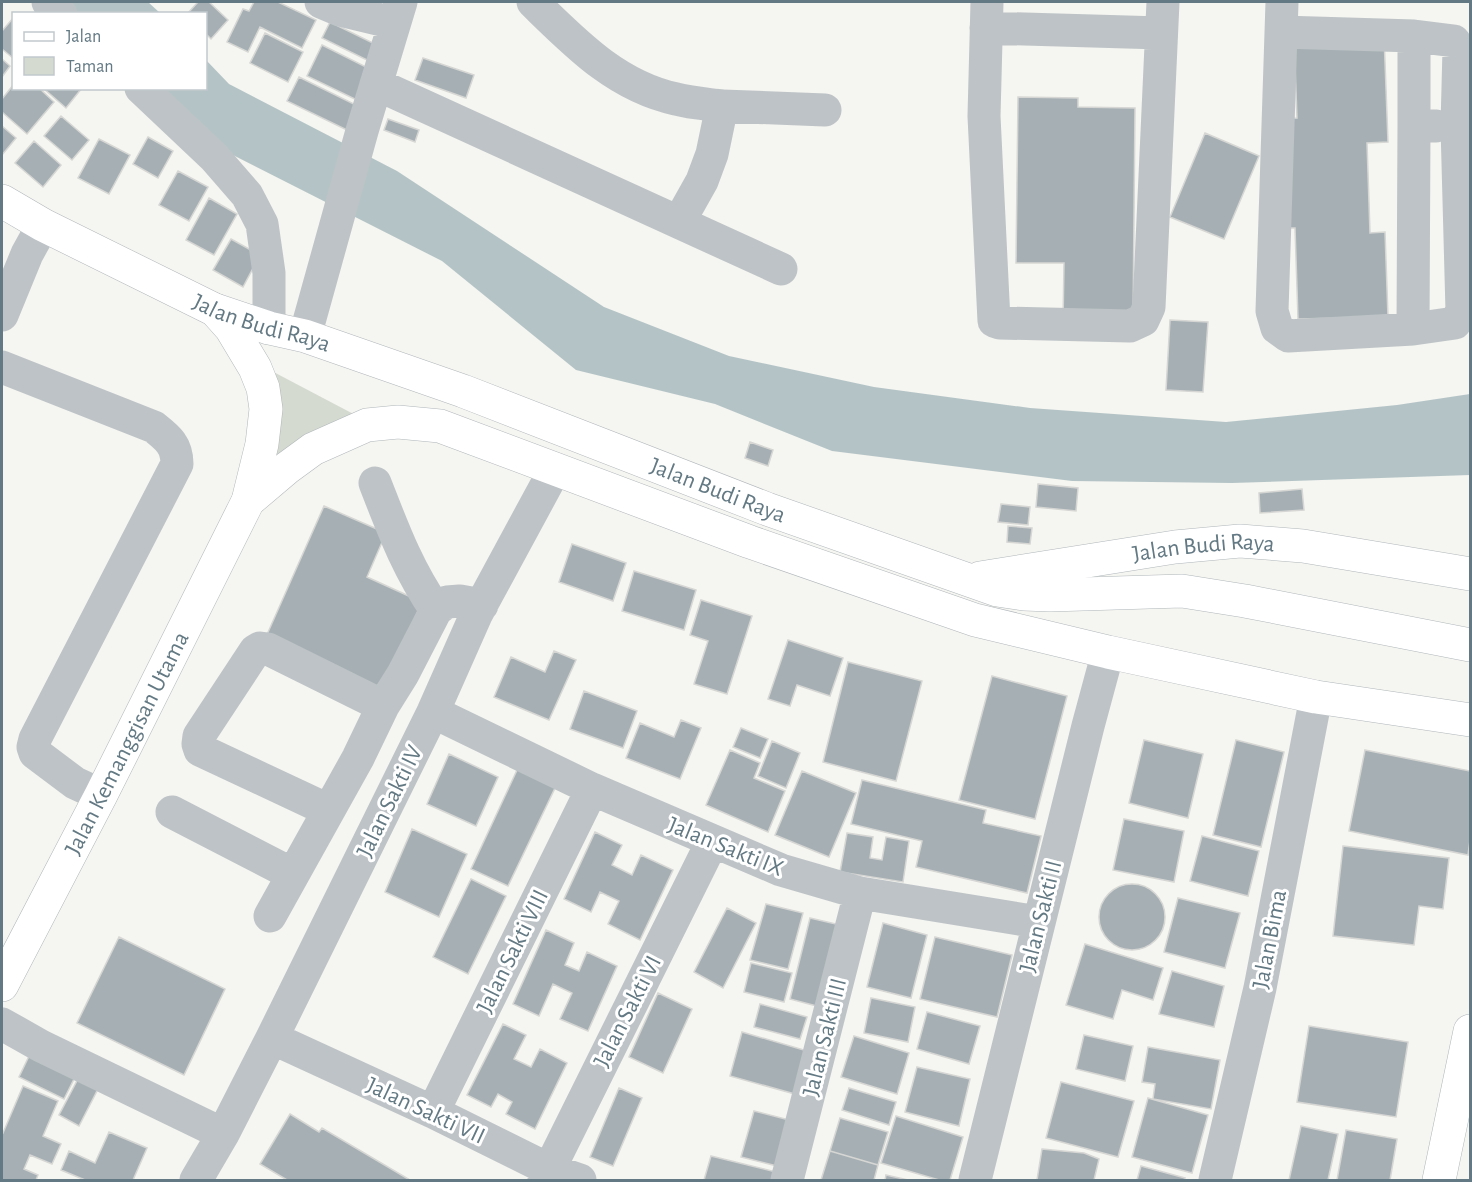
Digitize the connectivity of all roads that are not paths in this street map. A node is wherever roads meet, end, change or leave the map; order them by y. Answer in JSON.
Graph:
{"nodes":[{"id":1,"x":321,"y":2,"type":"edge"},
{"id":2,"x":533,"y":2,"type":"edge"},
{"id":3,"x":397,"y":12,"type":"edge"},
{"id":4,"x":987,"y":15,"type":"edge"},
{"id":5,"x":1162,"y":17,"type":"edge"},
{"id":6,"x":1281,"y":17,"type":"edge"},
{"id":7,"x":1414,"y":36,"type":"junction"},
{"id":8,"x":376,"y":84,"type":"junction"},
{"id":9,"x":143,"y":90,"type":"edge"},
{"id":10,"x":722,"y":106,"type":"junction"},
{"id":11,"x":825,"y":110,"type":"dead end"},
{"id":12,"x":1414,"y":125,"type":"junction"},
{"id":13,"x":1464,"y":126,"type":"edge"},
{"id":14,"x":2,"y":201,"type":"edge"},
{"id":15,"x":679,"y":222,"type":"junction"},
{"id":16,"x":43,"y":225,"type":"junction"},
{"id":17,"x":781,"y":269,"type":"dead end"},
{"id":18,"x":215,"y":310,"type":"junction"},
{"id":19,"x":2,"y":315,"type":"edge"},
{"id":20,"x":269,"y":328,"type":"junction"},
{"id":21,"x":1413,"y":329,"type":"junction"},
{"id":22,"x":305,"y":336,"type":"junction"},
{"id":23,"x":2,"y":367,"type":"edge"},
{"id":24,"x":398,"y":422,"type":"joint"},
{"id":25,"x":555,"y":469,"type":"junction"},
{"id":26,"x":375,"y":483,"type":"dead end"},
{"id":27,"x":248,"y":501,"type":"junction"},
{"id":28,"x":1470,"y":574,"type":"edge"},
{"id":29,"x":969,"y":580,"type":"junction"},
{"id":30,"x":1213,"y":597,"type":"junction"},
{"id":31,"x":482,"y":605,"type":"junction"},
{"id":32,"x":435,"y":610,"type":"junction"},
{"id":33,"x":975,"y":620,"type":"junction"},
{"id":34,"x":1470,"y":645,"type":"edge"},
{"id":35,"x":1108,"y":652,"type":"junction"},
{"id":36,"x":1316,"y":697,"type":"junction"},
{"id":37,"x":383,"y":706,"type":"junction"},
{"id":38,"x":433,"y":712,"type":"junction"},
{"id":39,"x":1470,"y":720,"type":"edge"},
{"id":40,"x":88,"y":789,"type":"junction"},
{"id":41,"x":592,"y":789,"type":"junction"},
{"id":42,"x":328,"y":810,"type":"junction"},
{"id":43,"x":172,"y":812,"type":"dead end"},
{"id":44,"x":712,"y":842,"type":"junction"},
{"id":45,"x":292,"y":874,"type":"junction"},
{"id":46,"x":860,"y":893,"type":"junction"},
{"id":47,"x":270,"y":916,"type":"dead end"},
{"id":48,"x":1038,"y":922,"type":"junction"},
{"id":49,"x":2,"y":985,"type":"edge"},
{"id":50,"x":2,"y":1024,"type":"edge"},
{"id":51,"x":1470,"y":1031,"type":"edge"},
{"id":52,"x":272,"y":1038,"type":"junction"},
{"id":53,"x":433,"y":1112,"type":"junction"},
{"id":54,"x":223,"y":1134,"type":"junction"},
{"id":55,"x":546,"y":1175,"type":"edge"},
{"id":56,"x":196,"y":1180,"type":"edge"},
{"id":57,"x":580,"y":1180,"type":"edge"},
{"id":58,"x":787,"y":1180,"type":"edge"},
{"id":59,"x":975,"y":1180,"type":"edge"},
{"id":60,"x":1215,"y":1180,"type":"edge"},
{"id":61,"x":1438,"y":1180,"type":"edge"}],
"edges":[{"from":1,"to":3,"type":"street"},
{"from":2,"to":10,"type":"street"},
{"from":3,"to":8,"type":"street"},
{"from":4,"to":5,"type":"street"},
{"from":4,"to":5,"type":"street"},
{"from":6,"to":7,"type":"street"},
{"from":6,"to":21,"type":"street"},
{"from":7,"to":12,"type":"street"},
{"from":7,"to":13,"type":"street"},
{"from":8,"to":15,"type":"street"},
{"from":8,"to":22,"type":"street"},
{"from":9,"to":20,"type":"street"},
{"from":10,"to":11,"type":"street"},
{"from":10,"to":15,"type":"street"},
{"from":12,"to":13,"type":"street"},
{"from":12,"to":21,"type":"street"},
{"from":13,"to":21,"type":"street"},
{"from":14,"to":16,"type":"main road","name":"Jalan Budi Raya"},
{"from":15,"to":17,"type":"street"},
{"from":16,"to":18,"type":"main road","name":"Jalan Budi Raya"},
{"from":16,"to":19,"type":"street"},
{"from":18,"to":20,"type":"main road","name":"Jalan Budi Raya"},
{"from":18,"to":27,"type":"main road","name":"Jalan Kemanggisan Utama"},
{"from":20,"to":22,"type":"main road","name":"Jalan Budi Raya"},
{"from":22,"to":29,"type":"main road","name":"Jalan Budi Raya"},
{"from":23,"to":40,"type":"street"},
{"from":24,"to":25,"type":"main road","name":"Jalan Budi Raya"},
{"from":24,"to":27,"type":"main road","name":"Jalan Kemanggisan Utama"},
{"from":25,"to":31,"type":"street","name":"Jalan Sakti IV"},
{"from":25,"to":33,"type":"main road","name":"Jalan Budi Raya"},
{"from":26,"to":32,"type":"street"},
{"from":27,"to":40,"type":"main road","name":"Jalan Kemanggisan Utama"},
{"from":28,"to":29,"type":"main road","name":"Jalan Budi Raya"},
{"from":29,"to":30,"type":"main road"},
{"from":30,"to":33,"type":"main road"},
{"from":30,"to":34,"type":"main road"},
{"from":31,"to":32,"type":"street"},
{"from":31,"to":38,"type":"street","name":"Jalan Sakti IV"},
{"from":32,"to":37,"type":"street"},
{"from":33,"to":35,"type":"main road","name":"Jalan Budi Raya"},
{"from":35,"to":36,"type":"main road","name":"Jalan Budi Raya"},
{"from":35,"to":48,"type":"street","name":"Jalan Sakti II"},
{"from":36,"to":39,"type":"main road","name":"Jalan Budi Raya"},
{"from":36,"to":60,"type":"street","name":"Jalan Bima"},
{"from":37,"to":42,"type":"street"},
{"from":37,"to":42,"type":"street"},
{"from":38,"to":41,"type":"street","name":"Jalan Sakti IX"},
{"from":38,"to":52,"type":"street","name":"Jalan Sakti IV"},
{"from":40,"to":49,"type":"main road","name":"Jalan Kemanggisan Utama"},
{"from":41,"to":44,"type":"street","name":"Jalan Sakti IX"},
{"from":41,"to":53,"type":"street","name":"Jalan Sakti VIII"},
{"from":42,"to":45,"type":"street"},
{"from":43,"to":45,"type":"street"},
{"from":44,"to":46,"type":"street","name":"Jalan Sakti IX"},
{"from":44,"to":55,"type":"street","name":"Jalan Sakti VI"},
{"from":45,"to":47,"type":"street"},
{"from":46,"to":48,"type":"street","name":"Jalan Sakti IX"},
{"from":46,"to":58,"type":"street","name":"Jalan Sakti III"},
{"from":48,"to":59,"type":"street","name":"Jalan Sakti II"},
{"from":50,"to":54,"type":"street"},
{"from":51,"to":61,"type":"main road"},
{"from":52,"to":53,"type":"street","name":"Jalan Sakti VII"},
{"from":52,"to":54,"type":"street","name":"Jalan Sakti IV"},
{"from":53,"to":55,"type":"street","name":"Jalan Sakti VII"},
{"from":54,"to":56,"type":"street","name":"Jalan Sakti IV"},
{"from":55,"to":57,"type":"street","name":"Jalan Sakti VII"}]}
